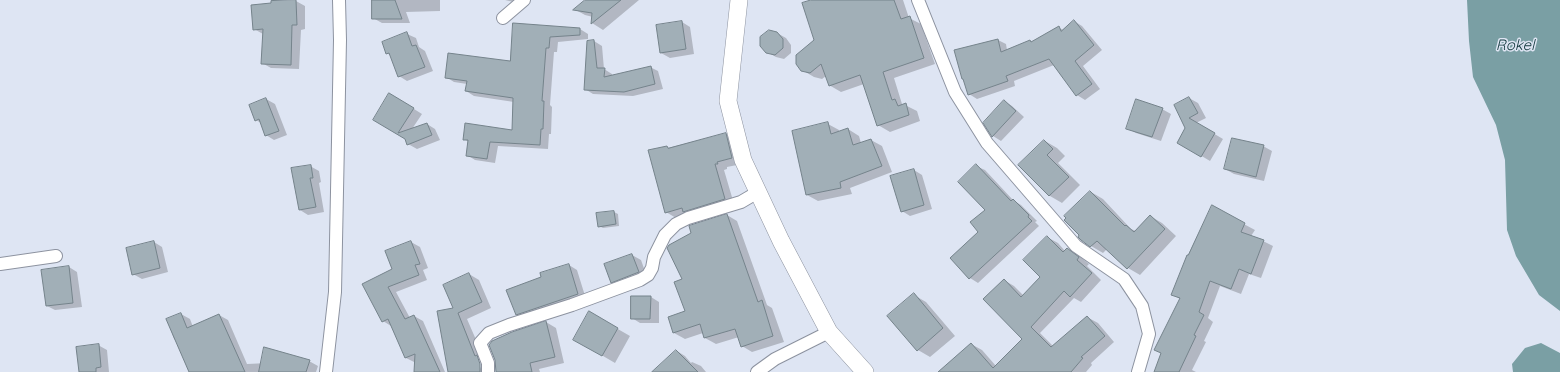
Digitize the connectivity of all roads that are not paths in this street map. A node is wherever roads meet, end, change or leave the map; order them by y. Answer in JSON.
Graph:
{"nodes":[{"id":1,"x":339,"y":0,"type":"edge"},
{"id":2,"x":524,"y":0,"type":"edge"},
{"id":3,"x":739,"y":0,"type":"edge"},
{"id":4,"x":918,"y":0,"type":"edge"},
{"id":5,"x":503,"y":18,"type":"dead end"},
{"id":6,"x":758,"y":192,"type":"junction"},
{"id":7,"x":56,"y":256,"type":"dead end"},
{"id":8,"x":0,"y":264,"type":"edge"},
{"id":9,"x":829,"y":332,"type":"junction"},
{"id":10,"x":328,"y":371,"type":"edge"},
{"id":11,"x":488,"y":372,"type":"edge"},
{"id":12,"x":757,"y":372,"type":"edge"},
{"id":13,"x":865,"y":372,"type":"edge"},
{"id":14,"x":1138,"y":372,"type":"edge"}],
"edges":[{"from":1,"to":10,"type":"street"},
{"from":2,"to":5,"type":"street"},
{"from":3,"to":6,"type":"street"},
{"from":4,"to":14,"type":"street"},
{"from":6,"to":9,"type":"street"},
{"from":6,"to":11,"type":"street"},
{"from":7,"to":8,"type":"street"},
{"from":9,"to":12,"type":"street"},
{"from":9,"to":13,"type":"street"}]}
